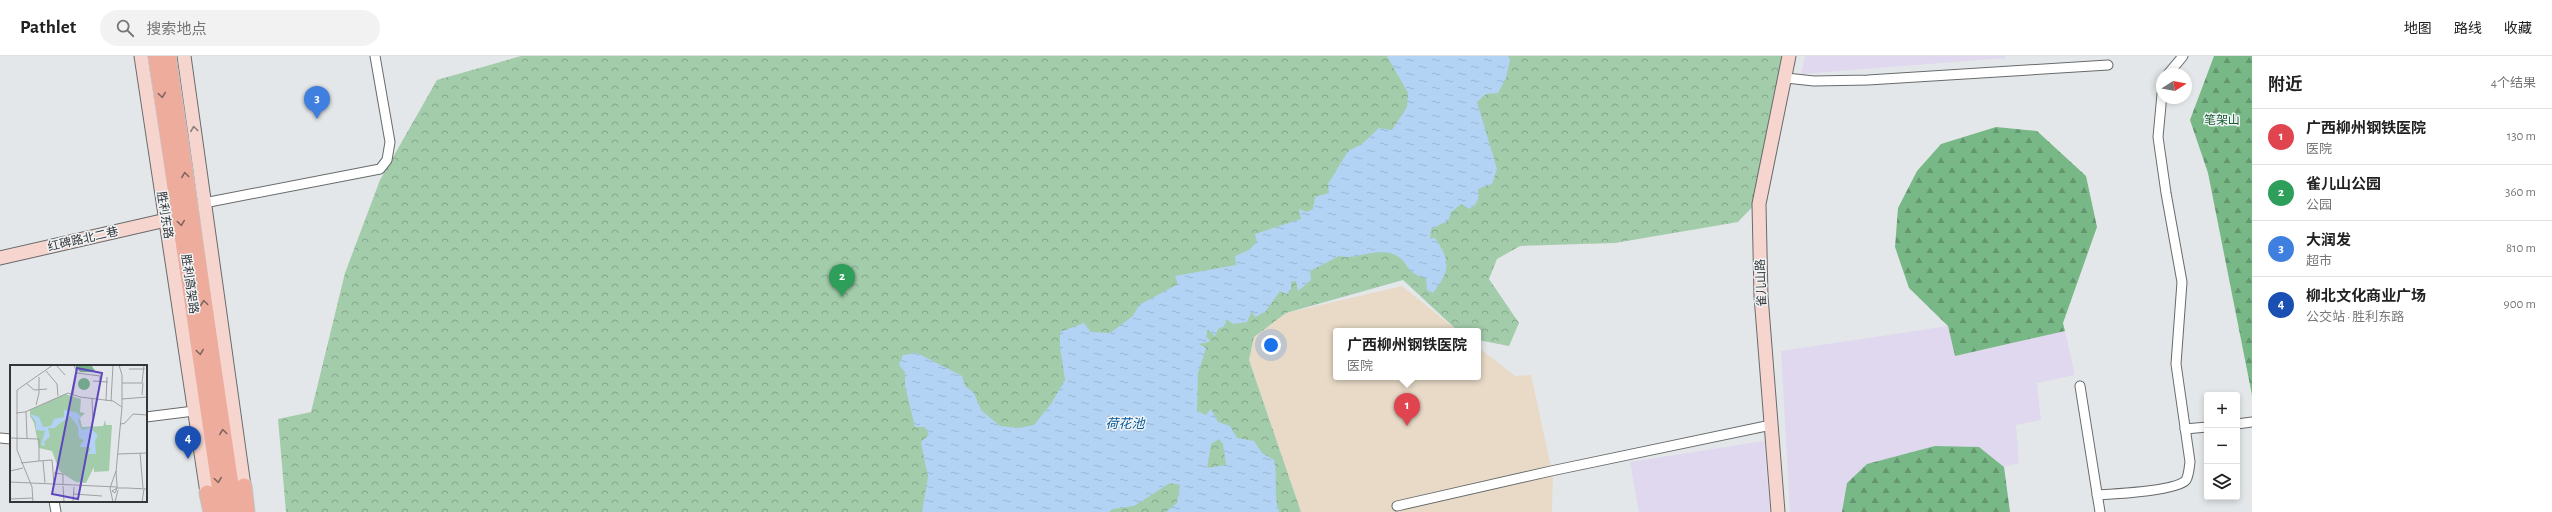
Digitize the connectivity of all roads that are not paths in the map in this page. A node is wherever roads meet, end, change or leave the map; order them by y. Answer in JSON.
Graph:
{"nodes":[{"id":1,"x":141,"y":56,"type":"edge"},
{"id":2,"x":156,"y":56,"type":"edge"},
{"id":3,"x":168,"y":56,"type":"edge"},
{"id":4,"x":184,"y":56,"type":"edge"},
{"id":5,"x":375,"y":56,"type":"edge"},
{"id":6,"x":1789,"y":56,"type":"edge"},
{"id":7,"x":2183,"y":56,"type":"edge"},
{"id":8,"x":2108,"y":65,"type":"dead end"},
{"id":9,"x":2173,"y":68,"type":"edge"},
{"id":10,"x":1786,"y":78,"type":"junction"},
{"id":11,"x":2161,"y":104,"type":"edge"},
{"id":12,"x":204,"y":203,"type":"junction"},
{"id":13,"x":166,"y":220,"type":"junction"},
{"id":14,"x":0,"y":258,"type":"edge"},
{"id":15,"x":2080,"y":386,"type":"dead end"},
{"id":16,"x":194,"y":411,"type":"junction"},
{"id":17,"x":147,"y":417,"type":"edge"},
{"id":18,"x":2252,"y":422,"type":"edge"},
{"id":19,"x":2240,"y":424,"type":"edge"},
{"id":20,"x":1771,"y":425,"type":"junction"},
{"id":21,"x":2204,"y":427,"type":"edge"},
{"id":22,"x":2185,"y":429,"type":"junction"},
{"id":23,"x":0,"y":438,"type":"edge"},
{"id":24,"x":10,"y":439,"type":"edge"},
{"id":25,"x":244,"y":486,"type":"joint"},
{"id":26,"x":207,"y":493,"type":"joint"},
{"id":27,"x":2097,"y":495,"type":"junction"},
{"id":28,"x":54,"y":502,"type":"edge"},
{"id":29,"x":1397,"y":506,"type":"dead end"},
{"id":30,"x":56,"y":512,"type":"edge"},
{"id":31,"x":211,"y":512,"type":"edge"},
{"id":32,"x":223,"y":512,"type":"edge"},
{"id":33,"x":235,"y":512,"type":"edge"},
{"id":34,"x":247,"y":512,"type":"edge"},
{"id":35,"x":1778,"y":512,"type":"edge"},
{"id":36,"x":2100,"y":512,"type":"edge"}],
"edges":[{"from":1,"to":13,"type":"main road","name":"胜利东路"},
{"from":2,"to":32,"type":"main road","name":"胜利高架路","one_way":true},
{"from":33,"to":3,"type":"main road","name":"胜利高架路","one_way":true},
{"from":12,"to":4,"type":"main road","one_way":true},
{"from":5,"to":12,"type":"street"},
{"from":6,"to":10,"type":"main road","name":"雀儿山路"},
{"from":7,"to":9,"type":"street"},
{"from":8,"to":10,"type":"street"},
{"from":10,"to":20,"type":"main road","name":"雀儿山路"},
{"from":11,"to":22,"type":"street"},
{"from":12,"to":25,"type":"main road"},
{"from":13,"to":14,"type":"main road","name":"红碑路北二巷"},
{"from":13,"to":16,"type":"main road","name":"胜利东路"},
{"from":15,"to":27,"type":"street"},
{"from":16,"to":17,"type":"street"},
{"from":16,"to":26,"type":"main road","name":"胜利东路"},
{"from":18,"to":19,"type":"street"},
{"from":20,"to":29,"type":"street"},
{"from":20,"to":35,"type":"main road","name":"雀儿山路"},
{"from":21,"to":22,"type":"street"},
{"from":22,"to":27,"type":"street"},
{"from":23,"to":24,"type":"street"},
{"from":25,"to":34,"type":"main road"},
{"from":26,"to":31,"type":"main road"},
{"from":27,"to":36,"type":"street"},
{"from":28,"to":30,"type":"street"}]}
